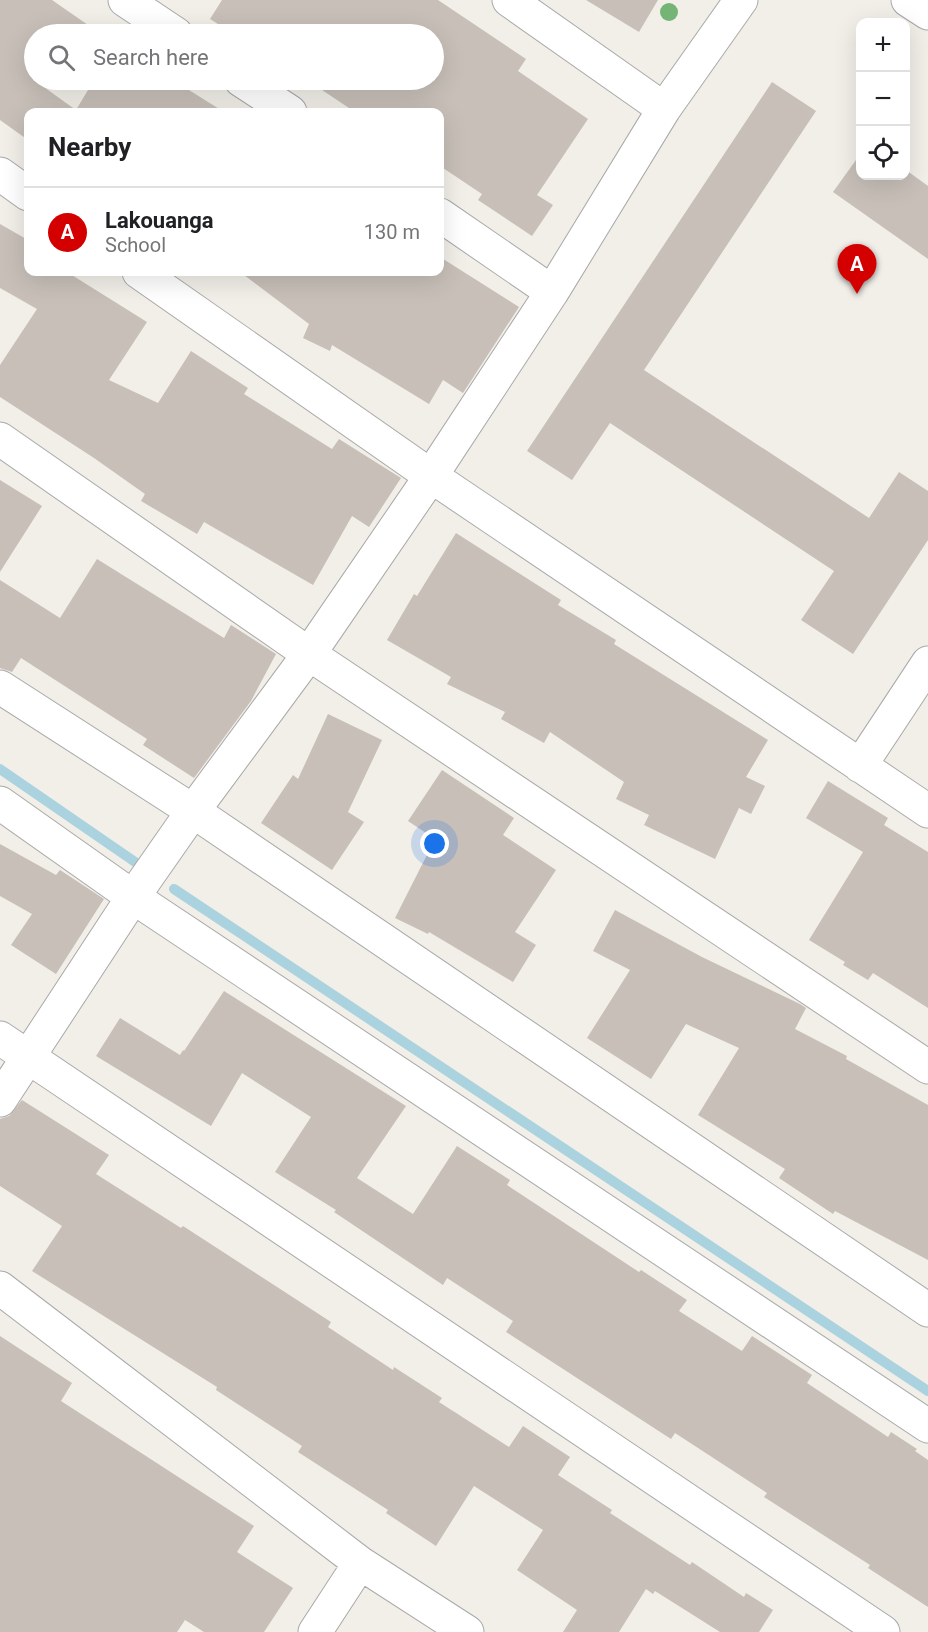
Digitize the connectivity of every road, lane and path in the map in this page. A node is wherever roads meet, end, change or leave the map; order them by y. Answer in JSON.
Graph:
{"nodes":[{"id":1,"x":125,"y":0,"type":"edge"},
{"id":2,"x":509,"y":0,"type":"edge"},
{"id":3,"x":741,"y":0,"type":"edge"},
{"id":4,"x":908,"y":0,"type":"edge"},
{"id":5,"x":928,"y":14,"type":"edge"},
{"id":6,"x":161,"y":24,"type":"edge"},
{"id":7,"x":256,"y":90,"type":"edge"},
{"id":8,"x":284,"y":108,"type":"edge"},
{"id":9,"x":664,"y":109,"type":"junction"},
{"id":10,"x":0,"y":174,"type":"edge"},
{"id":11,"x":24,"y":191,"type":"edge"},
{"id":12,"x":444,"y":218,"type":"edge"},
{"id":13,"x":146,"y":276,"type":"edge"},
{"id":14,"x":552,"y":292,"type":"junction"},
{"id":15,"x":0,"y":439,"type":"edge"},
{"id":16,"x":431,"y":476,"type":"junction"},
{"id":17,"x":309,"y":654,"type":"junction"},
{"id":18,"x":928,"y":663,"type":"edge"},
{"id":19,"x":0,"y":687,"type":"edge"},
{"id":20,"x":860,"y":766,"type":"junction"},
{"id":21,"x":0,"y":803,"type":"edge"},
{"id":22,"x":193,"y":811,"type":"junction"},
{"id":23,"x":928,"y":811,"type":"edge"},
{"id":24,"x":133,"y":897,"type":"junction"},
{"id":25,"x":0,"y":1038,"type":"edge"},
{"id":26,"x":28,"y":1057,"type":"junction"},
{"id":27,"x":928,"y":1067,"type":"edge"},
{"id":28,"x":0,"y":1100,"type":"edge"},
{"id":29,"x":0,"y":1288,"type":"edge"},
{"id":30,"x":928,"y":1310,"type":"edge"},
{"id":31,"x":928,"y":1426,"type":"edge"},
{"id":32,"x":360,"y":1563,"type":"junction"},
{"id":33,"x":315,"y":1632,"type":"edge"},
{"id":34,"x":467,"y":1632,"type":"edge"},
{"id":35,"x":883,"y":1632,"type":"edge"}],
"edges":[{"from":1,"to":6,"type":"street"},
{"from":2,"to":9,"type":"street"},
{"from":3,"to":9,"type":"street"},
{"from":4,"to":5,"type":"street"},
{"from":7,"to":8,"type":"street"},
{"from":9,"to":14,"type":"street"},
{"from":10,"to":11,"type":"street"},
{"from":12,"to":14,"type":"street"},
{"from":13,"to":16,"type":"street"},
{"from":14,"to":16,"type":"street"},
{"from":15,"to":17,"type":"street"},
{"from":16,"to":17,"type":"street"},
{"from":16,"to":20,"type":"street"},
{"from":17,"to":22,"type":"street"},
{"from":17,"to":27,"type":"street"},
{"from":18,"to":20,"type":"street"},
{"from":19,"to":22,"type":"street"},
{"from":20,"to":23,"type":"street"},
{"from":21,"to":24,"type":"street"},
{"from":22,"to":24,"type":"street"},
{"from":22,"to":30,"type":"street"},
{"from":24,"to":26,"type":"street"},
{"from":24,"to":31,"type":"street"},
{"from":25,"to":26,"type":"street"},
{"from":26,"to":28,"type":"street"},
{"from":26,"to":35,"type":"street"},
{"from":29,"to":32,"type":"street"},
{"from":32,"to":33,"type":"street"},
{"from":32,"to":34,"type":"street"}]}
